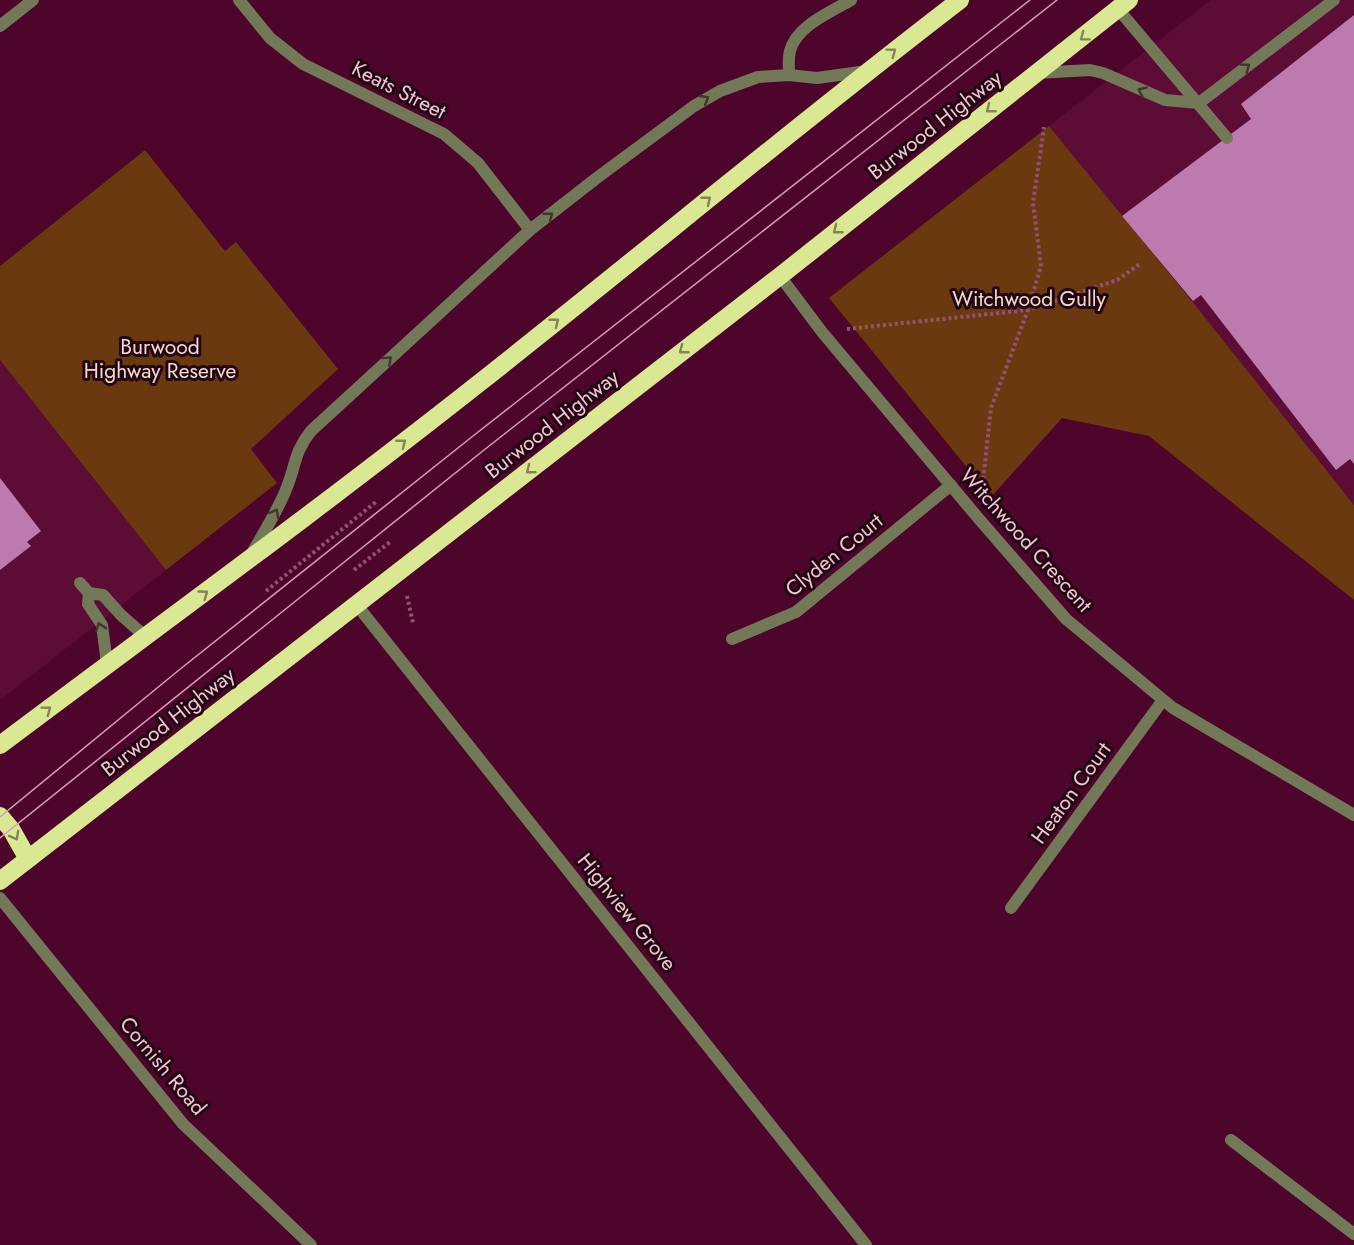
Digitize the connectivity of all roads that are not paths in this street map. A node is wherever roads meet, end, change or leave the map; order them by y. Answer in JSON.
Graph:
{"nodes":[{"id":1,"x":33,"y":0,"type":"edge"},
{"id":2,"x":239,"y":0,"type":"edge"},
{"id":3,"x":851,"y":0,"type":"edge"},
{"id":4,"x":960,"y":0,"type":"edge"},
{"id":5,"x":1334,"y":0,"type":"edge"},
{"id":6,"x":1119,"y":3,"type":"edge"},
{"id":7,"x":0,"y":26,"type":"edge"},
{"id":8,"x":868,"y":70,"type":"junction"},
{"id":9,"x":1036,"y":73,"type":"junction"},
{"id":10,"x":789,"y":75,"type":"junction"},
{"id":11,"x":1199,"y":102,"type":"junction"},
{"id":12,"x":1227,"y":138,"type":"dead end"},
{"id":13,"x":531,"y":230,"type":"junction"},
{"id":14,"x":780,"y":276,"type":"junction"},
{"id":15,"x":951,"y":485,"type":"junction"},
{"id":16,"x":245,"y":563,"type":"junction"},
{"id":17,"x":80,"y":583,"type":"dead end"},
{"id":18,"x":89,"y":593,"type":"junction"},
{"id":19,"x":356,"y":604,"type":"junction"},
{"id":20,"x":146,"y":637,"type":"junction"},
{"id":21,"x":732,"y":639,"type":"dead end"},
{"id":22,"x":107,"y":664,"type":"junction"},
{"id":23,"x":1163,"y":700,"type":"junction"},
{"id":24,"x":0,"y":745,"type":"edge"},
{"id":25,"x":1354,"y":815,"type":"edge"},
{"id":26,"x":0,"y":816,"type":"edge"},
{"id":27,"x":28,"y":860,"type":"junction"},
{"id":28,"x":0,"y":881,"type":"edge"},
{"id":29,"x":0,"y":898,"type":"edge"},
{"id":30,"x":1011,"y":908,"type":"dead end"},
{"id":31,"x":1231,"y":1140,"type":"dead end"},
{"id":32,"x":1354,"y":1234,"type":"edge"},
{"id":33,"x":310,"y":1245,"type":"edge"},
{"id":34,"x":866,"y":1245,"type":"edge"}],
"edges":[{"from":1,"to":7,"type":"street"},
{"from":2,"to":13,"type":"street","name":"Keats Street"},
{"from":3,"to":10,"type":"street"},
{"from":8,"to":4,"type":"highway","one_way":true},
{"from":11,"to":5,"type":"street","one_way":true},
{"from":6,"to":9,"type":"highway","name":"Burwood Highway","one_way":true},
{"from":6,"to":11,"type":"street"},
{"from":8,"to":10,"type":"street"},
{"from":16,"to":8,"type":"highway","one_way":true},
{"from":11,"to":9,"type":"street","one_way":true},
{"from":9,"to":14,"type":"highway","name":"Burwood Highway","one_way":true},
{"from":13,"to":10,"type":"street","one_way":true},
{"from":11,"to":12,"type":"street"},
{"from":16,"to":13,"type":"street","one_way":true},
{"from":14,"to":15,"type":"street","name":"Witchwood Crescent"},
{"from":14,"to":19,"type":"highway","name":"Burwood Highway","one_way":true},
{"from":15,"to":21,"type":"street","name":"Clyden Court"},
{"from":15,"to":23,"type":"street","name":"Witchwood Crescent"},
{"from":20,"to":16,"type":"highway","one_way":true},
{"from":17,"to":18,"type":"street"},
{"from":18,"to":20,"type":"street"},
{"from":22,"to":18,"type":"street","one_way":true},
{"from":19,"to":27,"type":"highway","name":"Burwood Highway"},
{"from":19,"to":34,"type":"street","name":"Highview Grove"},
{"from":20,"to":22,"type":"highway"},
{"from":24,"to":22,"type":"highway","one_way":true},
{"from":23,"to":25,"type":"street","name":"Witchwood Crescent"},
{"from":23,"to":30,"type":"street","name":"Heaton Court"},
{"from":26,"to":27,"type":"highway","one_way":true},
{"from":27,"to":28,"type":"highway","name":"Burwood Highway"},
{"from":29,"to":33,"type":"street","name":"Cornish Road"},
{"from":31,"to":32,"type":"street"}]}
